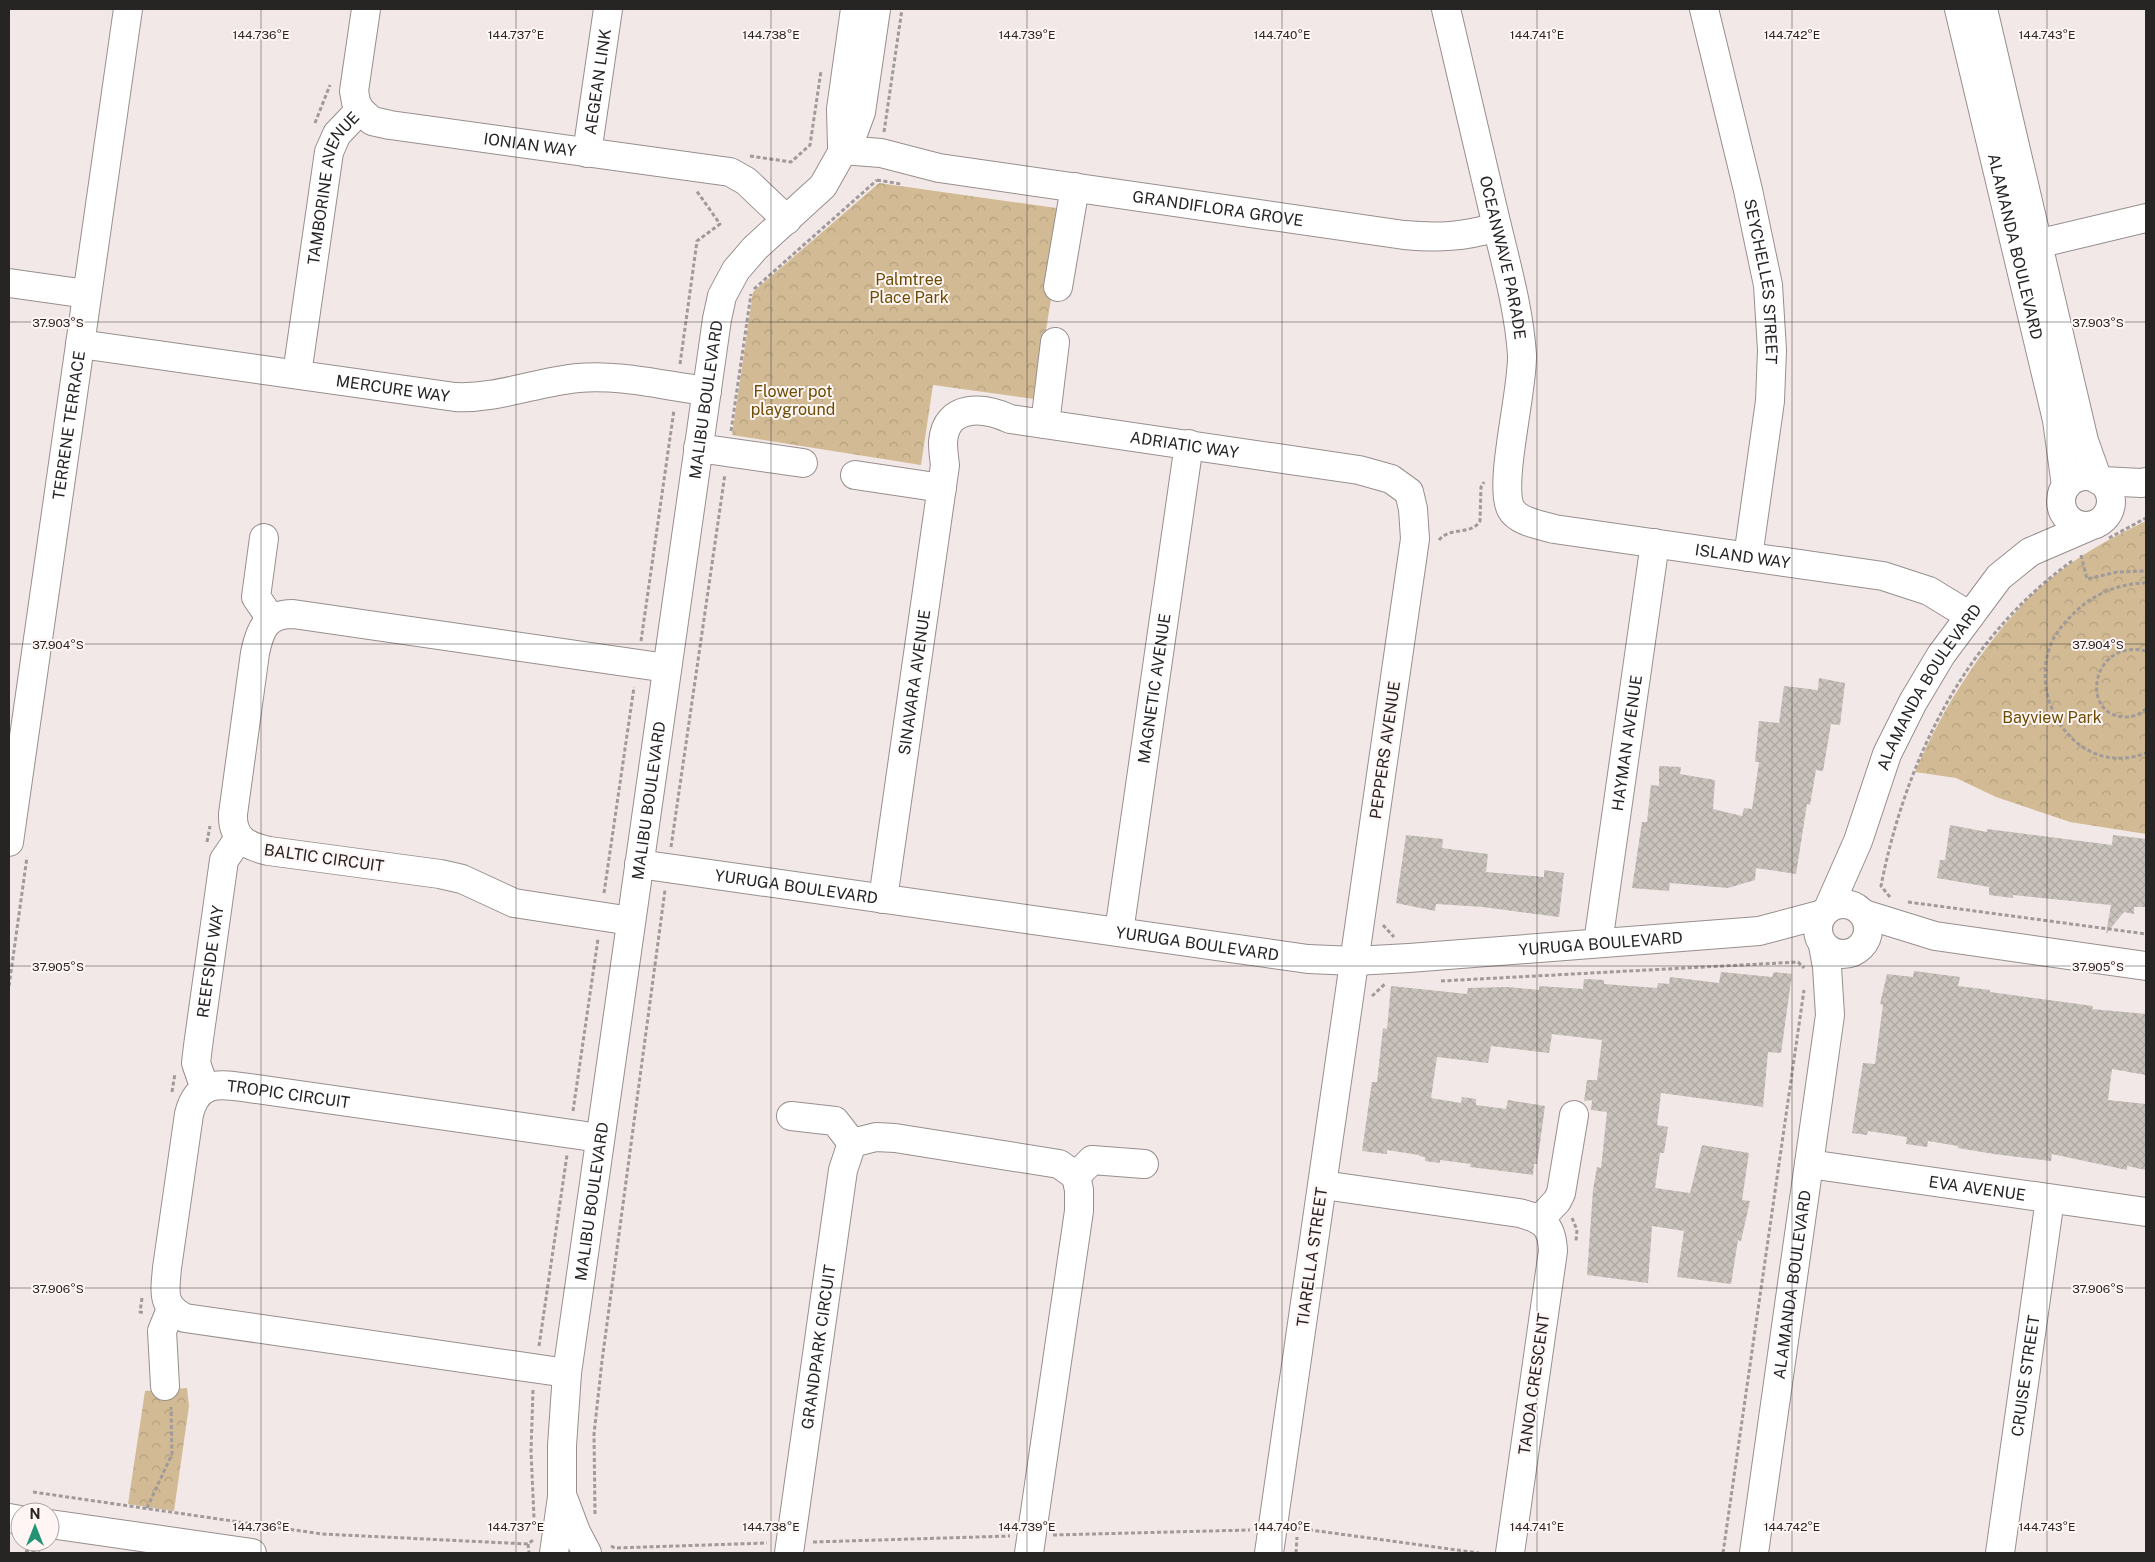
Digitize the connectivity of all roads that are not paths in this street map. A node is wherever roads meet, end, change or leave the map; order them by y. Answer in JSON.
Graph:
{"nodes":[{"id":1,"x":128,"y":9,"type":"edge"},
{"id":2,"x":366,"y":9,"type":"edge"},
{"id":3,"x":608,"y":9,"type":"edge"},
{"id":4,"x":856,"y":9,"type":"edge"},
{"id":5,"x":876,"y":9,"type":"edge"},
{"id":6,"x":1446,"y":9,"type":"edge"},
{"id":7,"x":1704,"y":9,"type":"edge"},
{"id":8,"x":1959,"y":9,"type":"edge"},
{"id":9,"x":1982,"y":9,"type":"edge"},
{"id":10,"x":360,"y":110,"type":"junction"},
{"id":11,"x":842,"y":150,"type":"junction"},
{"id":12,"x":587,"y":153,"type":"junction"},
{"id":13,"x":1075,"y":187,"type":"junction"},
{"id":14,"x":2146,"y":218,"type":"edge"},
{"id":15,"x":779,"y":227,"type":"junction"},
{"id":16,"x":1497,"y":227,"type":"junction"},
{"id":17,"x":2027,"y":247,"type":"junction"},
{"id":18,"x":9,"y":283,"type":"edge"},
{"id":19,"x":1058,"y":287,"type":"dead end"},
{"id":20,"x":87,"y":294,"type":"junction"},
{"id":21,"x":1056,"y":342,"type":"dead end"},
{"id":22,"x":80,"y":344,"type":"junction"},
{"id":23,"x":297,"y":374,"type":"junction"},
{"id":24,"x":707,"y":391,"type":"junction"},
{"id":25,"x":962,"y":421,"type":"joint"},
{"id":26,"x":1045,"y":424,"type":"junction"},
{"id":27,"x":1189,"y":444,"type":"junction"},
{"id":28,"x":698,"y":448,"type":"junction"},
{"id":29,"x":803,"y":464,"type":"dead end"},
{"id":30,"x":855,"y":475,"type":"dead end"},
{"id":31,"x":943,"y":477,"type":"junction"},
{"id":32,"x":2100,"y":480,"type":"junction"},
{"id":33,"x":2144,"y":483,"type":"edge"},
{"id":34,"x":1415,"y":488,"type":"joint"},
{"id":35,"x":2063,"y":491,"type":"junction"},
{"id":36,"x":2110,"y":508,"type":"junction"},
{"id":37,"x":1511,"y":510,"type":"joint"},
{"id":38,"x":264,"y":538,"type":"dead end"},
{"id":39,"x":2092,"y":540,"type":"junction"},
{"id":40,"x":1655,"y":543,"type":"junction"},
{"id":41,"x":2030,"y":552,"type":"junction"},
{"id":42,"x":1748,"y":556,"type":"junction"},
{"id":43,"x":1970,"y":616,"type":"junction"},
{"id":44,"x":271,"y":619,"type":"junction"},
{"id":45,"x":667,"y":668,"type":"junction"},
{"id":46,"x":239,"y":838,"type":"junction"},
{"id":47,"x":1858,"y":841,"type":"junction"},
{"id":48,"x":9,"y":842,"type":"edge"},
{"id":49,"x":639,"y":864,"type":"junction"},
{"id":50,"x":883,"y":899,"type":"junction"},
{"id":51,"x":1826,"y":911,"type":"junction"},
{"id":52,"x":1863,"y":913,"type":"junction"},
{"id":53,"x":631,"y":921,"type":"junction"},
{"id":54,"x":1759,"y":931,"type":"junction"},
{"id":55,"x":1119,"y":932,"type":"junction"},
{"id":56,"x":1935,"y":936,"type":"junction"},
{"id":57,"x":1598,"y":943,"type":"junction"},
{"id":58,"x":1822,"y":944,"type":"junction"},
{"id":59,"x":1861,"y":948,"type":"junction"},
{"id":60,"x":1355,"y":961,"type":"junction"},
{"id":61,"x":2146,"y":966,"type":"edge"},
{"id":62,"x":1830,"y":1015,"type":"junction"},
{"id":63,"x":205,"y":1089,"type":"junction"},
{"id":64,"x":1574,"y":1115,"type":"dead end"},
{"id":65,"x":791,"y":1116,"type":"dead end"},
{"id":66,"x":600,"y":1138,"type":"junction"},
{"id":67,"x":852,"y":1143,"type":"junction"},
{"id":68,"x":1144,"y":1164,"type":"dead end"},
{"id":69,"x":1809,"y":1164,"type":"junction"},
{"id":70,"x":1076,"y":1176,"type":"junction"},
{"id":71,"x":1323,"y":1185,"type":"junction"},
{"id":72,"x":2050,"y":1199,"type":"junction"},
{"id":73,"x":1548,"y":1211,"type":"junction"},
{"id":74,"x":2146,"y":1212,"type":"edge"},
{"id":75,"x":167,"y":1320,"type":"junction"},
{"id":76,"x":567,"y":1373,"type":"junction"},
{"id":77,"x":164,"y":1386,"type":"road end"},
{"id":78,"x":562,"y":1497,"type":"junction"},
{"id":79,"x":60,"y":1526,"type":"edge"},
{"id":80,"x":146,"y":1545,"type":"edge"},
{"id":81,"x":252,"y":1553,"type":"edge"},
{"id":82,"x":554,"y":1553,"type":"edge"},
{"id":83,"x":560,"y":1553,"type":"edge"},
{"id":84,"x":585,"y":1553,"type":"edge"},
{"id":85,"x":789,"y":1553,"type":"edge"},
{"id":86,"x":1029,"y":1553,"type":"edge"},
{"id":87,"x":1269,"y":1553,"type":"edge"},
{"id":88,"x":1510,"y":1553,"type":"edge"},
{"id":89,"x":1754,"y":1553,"type":"edge"},
{"id":90,"x":2000,"y":1553,"type":"edge"}],
"edges":[{"from":1,"to":20,"type":"street","name":"TERRENE TERRACE"},
{"from":2,"to":10,"type":"street","name":"TAMBORINE AVENUE"},
{"from":3,"to":12,"type":"street","name":"AEGEAN LINK"},
{"from":4,"to":11,"type":"street","name":"MALIBU BOULEVARD"},
{"from":5,"to":11,"type":"street","name":"MALIBU BOULEVARD"},
{"from":6,"to":16,"type":"street","name":"OCEANWAVE PARADE"},
{"from":7,"to":42,"type":"street","name":"SEYCHELLES STREET"},
{"from":8,"to":17,"type":"street","name":"ALAMANDA BOULEVARD"},
{"from":9,"to":17,"type":"street","name":"ALAMANDA BOULEVARD"},
{"from":10,"to":12,"type":"street","name":"IONIAN WAY"},
{"from":10,"to":23,"type":"street","name":"TAMBORINE AVENUE"},
{"from":11,"to":13,"type":"street","name":"GRANDIFLORA GROVE"},
{"from":11,"to":15,"type":"street","name":"MALIBU BOULEVARD"},
{"from":12,"to":15,"type":"street","name":"IONIAN WAY"},
{"from":13,"to":16,"type":"street","name":"GRANDIFLORA GROVE"},
{"from":13,"to":19,"type":"street"},
{"from":14,"to":17,"type":"street"},
{"from":15,"to":24,"type":"street","name":"MALIBU BOULEVARD"},
{"from":16,"to":37,"type":"street","name":"OCEANWAVE PARADE"},
{"from":17,"to":32,"type":"street","name":"ALAMANDA BOULEVARD"},
{"from":17,"to":35,"type":"street","name":"ALAMANDA BOULEVARD"},
{"from":18,"to":20,"type":"street"},
{"from":20,"to":22,"type":"street","name":"TERRENE TERRACE"},
{"from":21,"to":26,"type":"street"},
{"from":22,"to":23,"type":"street","name":"MERCURE WAY"},
{"from":22,"to":48,"type":"street","name":"TERRENE TERRACE"},
{"from":23,"to":24,"type":"street","name":"MERCURE WAY"},
{"from":24,"to":28,"type":"street","name":"MALIBU BOULEVARD"},
{"from":25,"to":26,"type":"street","name":"ADRIATIC WAY"},
{"from":25,"to":31,"type":"street","name":"SINAVARA AVENUE"},
{"from":26,"to":27,"type":"street","name":"ADRIATIC WAY"},
{"from":27,"to":34,"type":"street","name":"ADRIATIC WAY"},
{"from":27,"to":55,"type":"street","name":"MAGNETIC AVENUE"},
{"from":28,"to":29,"type":"street"},
{"from":28,"to":45,"type":"street","name":"MALIBU BOULEVARD"},
{"from":30,"to":31,"type":"street"},
{"from":31,"to":50,"type":"street","name":"SINAVARA AVENUE"},
{"from":32,"to":33,"type":"street"},
{"from":32,"to":35,"type":"street"},
{"from":32,"to":36,"type":"street","name":"ALAMANDA BOULEVARD"},
{"from":33,"to":36,"type":"street","name":"ALAMANDA BOULEVARD"},
{"from":34,"to":60,"type":"street","name":"PEPPERS AVENUE"},
{"from":35,"to":39,"type":"street"},
{"from":35,"to":41,"type":"street","name":"ALAMANDA BOULEVARD"},
{"from":36,"to":39,"type":"street","name":"ALAMANDA BOULEVARD"},
{"from":37,"to":40,"type":"street","name":"ISLAND WAY"},
{"from":38,"to":44,"type":"street"},
{"from":39,"to":41,"type":"street","name":"ALAMANDA BOULEVARD"},
{"from":40,"to":42,"type":"street","name":"ISLAND WAY"},
{"from":40,"to":57,"type":"street","name":"HAYMAN AVENUE"},
{"from":41,"to":43,"type":"street","name":"ALAMANDA BOULEVARD"},
{"from":42,"to":43,"type":"street","name":"ISLAND WAY"},
{"from":43,"to":47,"type":"street","name":"ALAMANDA BOULEVARD"},
{"from":44,"to":45,"type":"street"},
{"from":44,"to":46,"type":"street"},
{"from":45,"to":49,"type":"street","name":"MALIBU BOULEVARD"},
{"from":46,"to":53,"type":"street","name":"BALTIC CIRCUIT"},
{"from":46,"to":63,"type":"street","name":"REEFSIDE WAY"},
{"from":47,"to":51,"type":"street","name":"ALAMANDA BOULEVARD"},
{"from":47,"to":52,"type":"street","name":"ALAMANDA BOULEVARD"},
{"from":49,"to":50,"type":"street","name":"YURUGA BOULEVARD"},
{"from":49,"to":53,"type":"street","name":"MALIBU BOULEVARD"},
{"from":50,"to":55,"type":"street","name":"YURUGA BOULEVARD"},
{"from":51,"to":52,"type":"street"},
{"from":51,"to":54,"type":"street","name":"YURUGA BOULEVARD"},
{"from":51,"to":58,"type":"street"},
{"from":52,"to":56,"type":"street"},
{"from":52,"to":59,"type":"street"},
{"from":53,"to":66,"type":"street","name":"MALIBU BOULEVARD"},
{"from":54,"to":57,"type":"street","name":"YURUGA BOULEVARD"},
{"from":54,"to":58,"type":"street","name":"YURUGA BOULEVARD"},
{"from":55,"to":60,"type":"street","name":"YURUGA BOULEVARD"},
{"from":56,"to":59,"type":"street"},
{"from":56,"to":61,"type":"street"},
{"from":57,"to":60,"type":"street","name":"YURUGA BOULEVARD"},
{"from":58,"to":59,"type":"street"},
{"from":58,"to":62,"type":"street","name":"ALAMANDA BOULEVARD"},
{"from":59,"to":62,"type":"street","name":"ALAMANDA BOULEVARD"},
{"from":60,"to":71,"type":"street","name":"TIARELLA STREET"},
{"from":62,"to":69,"type":"street","name":"ALAMANDA BOULEVARD"},
{"from":63,"to":66,"type":"street","name":"TROPIC CIRCUIT"},
{"from":63,"to":75,"type":"street","name":"TROPIC CIRCUIT"},
{"from":64,"to":73,"type":"street"},
{"from":65,"to":67,"type":"street"},
{"from":66,"to":76,"type":"street","name":"MALIBU BOULEVARD"},
{"from":67,"to":70,"type":"street"},
{"from":67,"to":85,"type":"street","name":"GRANDPARK CIRCUIT"},
{"from":68,"to":70,"type":"street"},
{"from":69,"to":72,"type":"street","name":"EVA AVENUE"},
{"from":69,"to":89,"type":"street","name":"ALAMANDA BOULEVARD"},
{"from":70,"to":86,"type":"street"},
{"from":71,"to":73,"type":"street"},
{"from":71,"to":87,"type":"street","name":"TIARELLA STREET"},
{"from":72,"to":74,"type":"street","name":"EVA AVENUE"},
{"from":72,"to":90,"type":"street","name":"CRUISE STREET"},
{"from":73,"to":88,"type":"street","name":"TANOA CRESCENT"},
{"from":75,"to":76,"type":"street"},
{"from":75,"to":77,"type":"street","name":"TROPIC CIRCUIT"},
{"from":76,"to":78,"type":"street","name":"MALIBU BOULEVARD"},
{"from":78,"to":82,"type":"street","name":"MALIBU BOULEVARD"},
{"from":78,"to":84,"type":"street","name":"MALIBU BOULEVARD"},
{"from":79,"to":80,"type":"street"},
{"from":80,"to":81,"type":"street"},
{"from":83,"to":84,"type":"street"}]}
